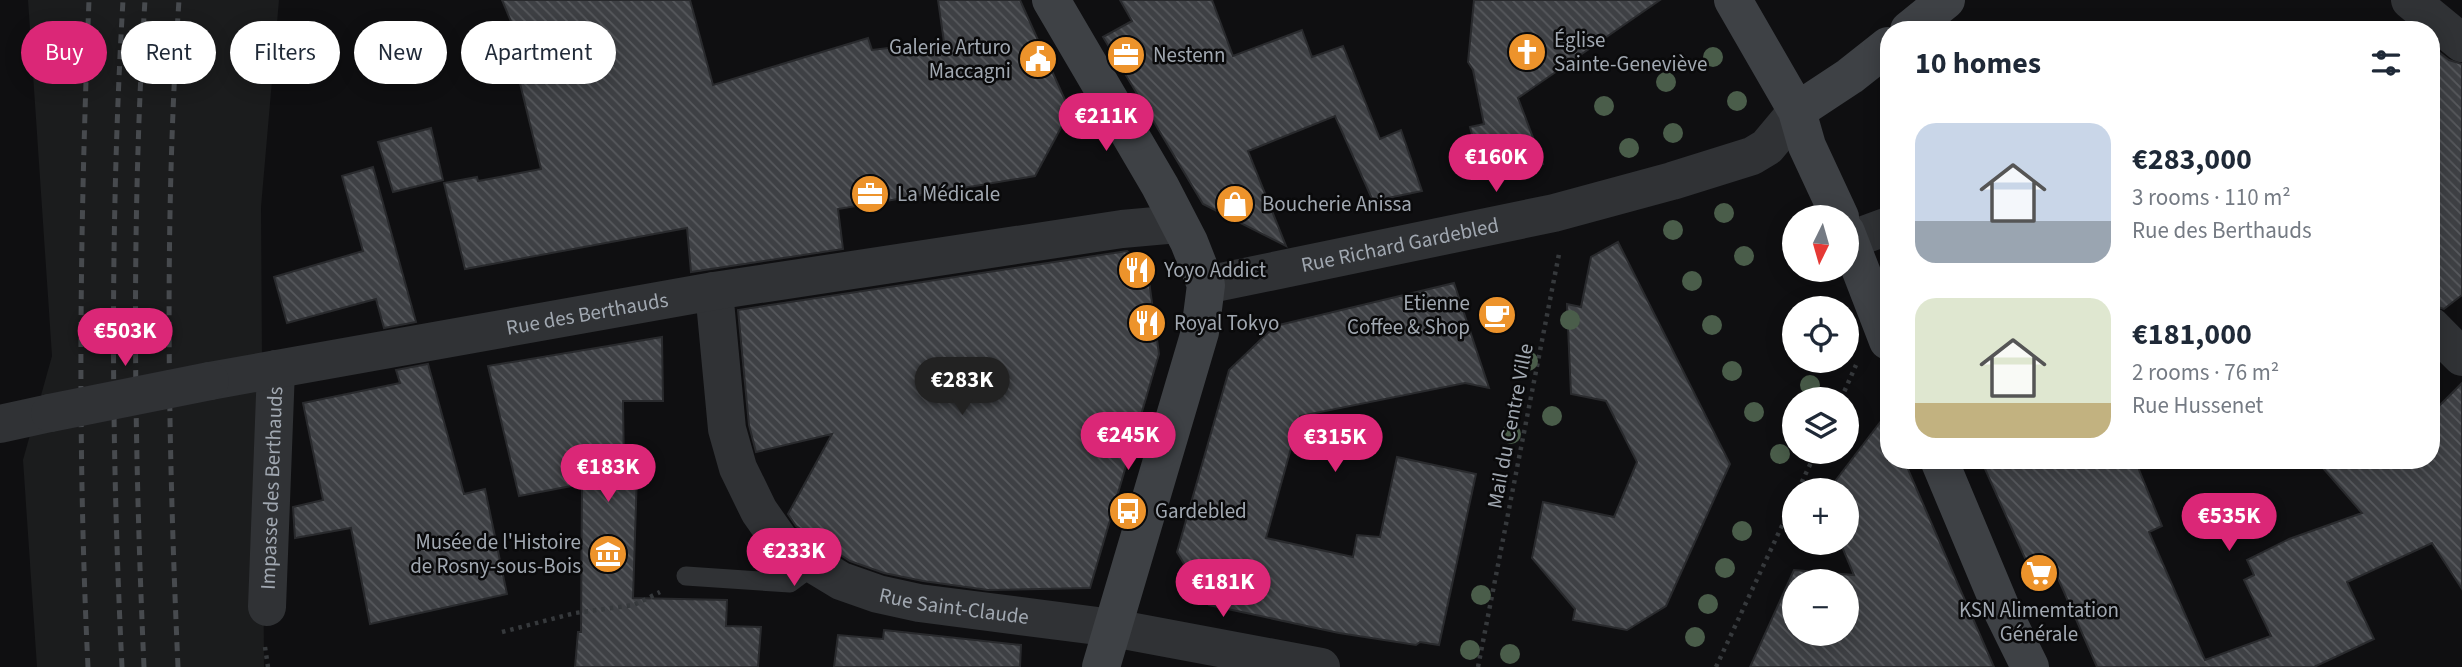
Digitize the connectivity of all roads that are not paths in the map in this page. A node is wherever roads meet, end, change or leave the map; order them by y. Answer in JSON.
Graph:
{"nodes":[{"id":1,"x":1051,"y":0,"type":"edge"},
{"id":2,"x":1733,"y":0,"type":"edge"},
{"id":3,"x":1946,"y":0,"type":"edge"},
{"id":4,"x":2410,"y":0,"type":"edge"},
{"id":5,"x":1920,"y":21,"type":"edge"},
{"id":6,"x":2435,"y":21,"type":"edge"},
{"id":7,"x":2440,"y":25,"type":"edge"},
{"id":8,"x":2462,"y":43,"type":"edge"},
{"id":9,"x":1880,"y":52,"type":"edge"},
{"id":10,"x":1797,"y":111,"type":"junction"},
{"id":11,"x":1834,"y":205,"type":"edge"},
{"id":12,"x":1178,"y":224,"type":"junction"},
{"id":13,"x":1880,"y":227,"type":"edge"},
{"id":14,"x":1859,"y":229,"type":"edge"},
{"id":15,"x":1859,"y":266,"type":"edge"},
{"id":16,"x":1206,"y":285,"type":"junction"},
{"id":17,"x":714,"y":291,"type":"junction"},
{"id":18,"x":1880,"y":320,"type":"edge"},
{"id":19,"x":2440,"y":335,"type":"edge"},
{"id":20,"x":2462,"y":357,"type":"edge"},
{"id":21,"x":276,"y":369,"type":"junction"},
{"id":22,"x":0,"y":424,"type":"edge"},
{"id":23,"x":1943,"y":469,"type":"edge"},
{"id":24,"x":814,"y":565,"type":"junction"},
{"id":25,"x":686,"y":576,"type":"dead end"},
{"id":26,"x":267,"y":607,"type":"dead end"},
{"id":27,"x":1113,"y":628,"type":"junction"},
{"id":28,"x":1101,"y":667,"type":"edge"},
{"id":29,"x":1321,"y":667,"type":"edge"},
{"id":30,"x":2030,"y":667,"type":"edge"}],
"edges":[{"from":1,"to":12,"type":"main road"},
{"from":2,"to":10,"type":"main road"},
{"from":3,"to":5,"type":"main road"},
{"from":4,"to":6,"type":"street"},
{"from":7,"to":8,"type":"street"},
{"from":9,"to":10,"type":"main road"},
{"from":10,"to":11,"type":"main road"},
{"from":10,"to":16,"type":"street","name":"Rue Richard Gardebled"},
{"from":12,"to":16,"type":"main road"},
{"from":12,"to":17,"type":"street","name":"Rue des Berthauds"},
{"from":13,"to":14,"type":"street"},
{"from":15,"to":18,"type":"main road"},
{"from":16,"to":27,"type":"main road"},
{"from":17,"to":21,"type":"street","name":"Rue des Berthauds"},
{"from":17,"to":24,"type":"street","name":"Rue Saint-Claude"},
{"from":19,"to":20,"type":"street"},
{"from":21,"to":22,"type":"street","name":"Rue des Berthauds","bridge":true},
{"from":21,"to":26,"type":"street","name":"Impasse des Berthauds"},
{"from":23,"to":30,"type":"main road"},
{"from":24,"to":25,"type":"lane"},
{"from":24,"to":27,"type":"street","name":"Rue Saint-Claude"},
{"from":27,"to":28,"type":"main road"},
{"from":27,"to":29,"type":"street","name":"Rue Saint-Claude"}]}
